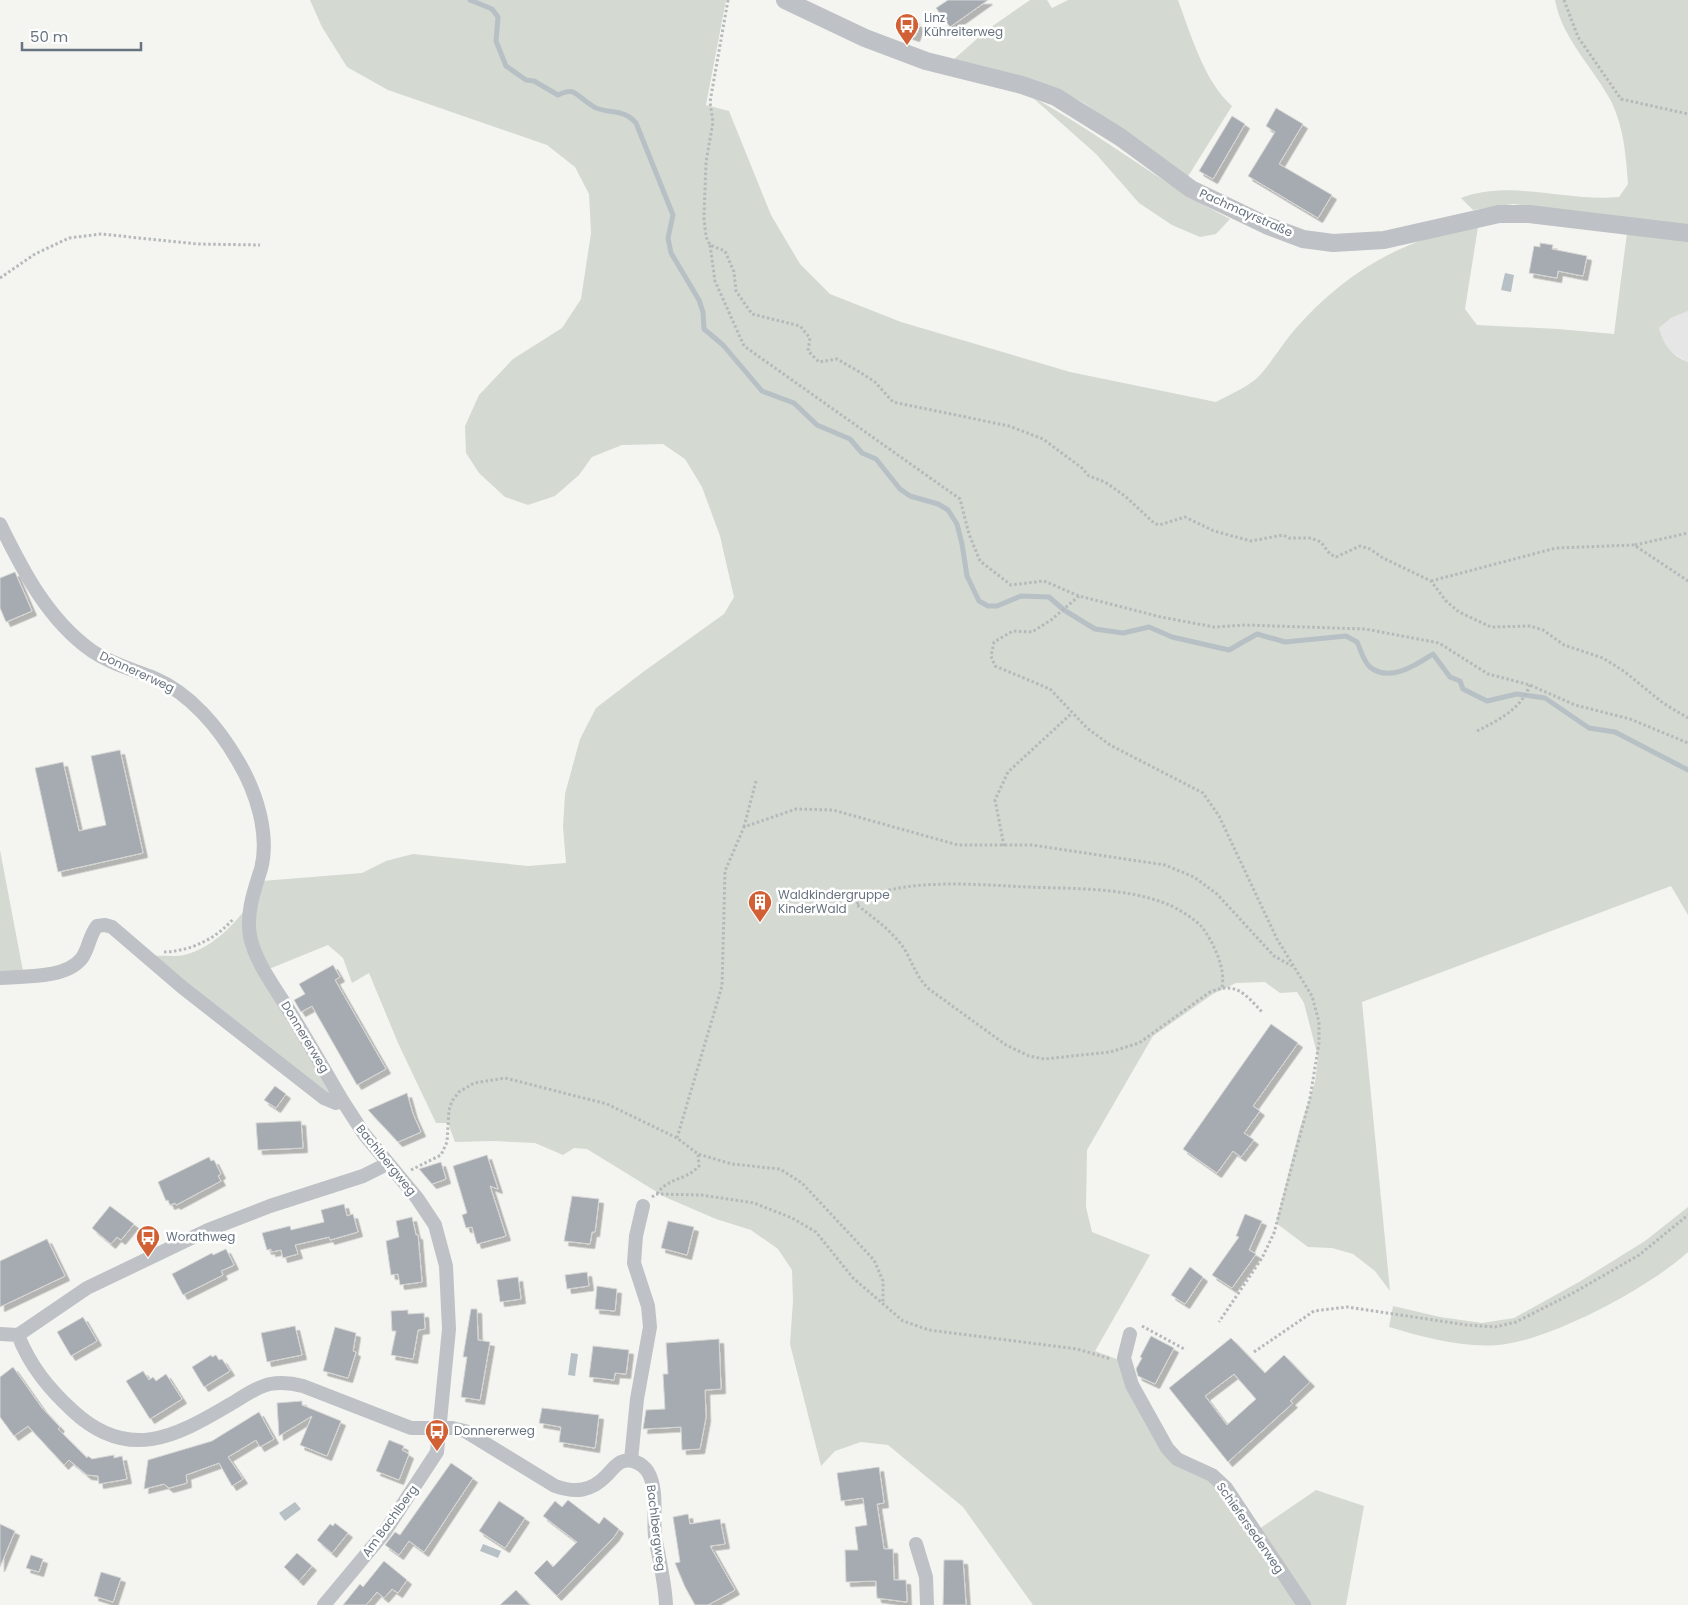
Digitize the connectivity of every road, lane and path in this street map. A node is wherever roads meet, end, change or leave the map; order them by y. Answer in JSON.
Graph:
{"nodes":[{"id":1,"x":728,"y":0,"type":"edge"},
{"id":2,"x":785,"y":0,"type":"edge"},
{"id":3,"x":1564,"y":0,"type":"edge"},
{"id":4,"x":1688,"y":114,"type":"edge"},
{"id":5,"x":1688,"y":233,"type":"edge"},
{"id":6,"x":260,"y":245,"type":"dead end"},
{"id":7,"x":710,"y":245,"type":"junction"},
{"id":8,"x":0,"y":278,"type":"edge"},
{"id":9,"x":0,"y":524,"type":"edge"},
{"id":10,"x":1688,"y":533,"type":"edge"},
{"id":11,"x":1634,"y":545,"type":"junction"},
{"id":12,"x":1688,"y":580,"type":"edge"},
{"id":13,"x":1431,"y":581,"type":"junction"},
{"id":14,"x":1079,"y":596,"type":"junction"},
{"id":15,"x":1530,"y":685,"type":"junction"},
{"id":16,"x":1072,"y":713,"type":"junction"},
{"id":17,"x":1688,"y":718,"type":"edge"},
{"id":18,"x":1477,"y":731,"type":"dead end"},
{"id":19,"x":1688,"y":743,"type":"edge"},
{"id":20,"x":756,"y":781,"type":"dead end"},
{"id":21,"x":744,"y":827,"type":"junction"},
{"id":22,"x":1004,"y":846,"type":"junction"},
{"id":23,"x":251,"y":898,"type":"junction"},
{"id":24,"x":144,"y":954,"type":"junction"},
{"id":25,"x":1293,"y":967,"type":"junction"},
{"id":26,"x":0,"y":978,"type":"edge"},
{"id":27,"x":1222,"y":987,"type":"junction"},
{"id":28,"x":1263,"y":1013,"type":"dead end"},
{"id":29,"x":342,"y":1100,"type":"junction"},
{"id":30,"x":677,"y":1138,"type":"junction"},
{"id":31,"x":698,"y":1154,"type":"junction"},
{"id":32,"x":387,"y":1164,"type":"junction"},
{"id":33,"x":406,"y":1173,"type":"dead end"},
{"id":34,"x":656,"y":1194,"type":"junction"},
{"id":35,"x":642,"y":1206,"type":"joint"},
{"id":36,"x":1688,"y":1215,"type":"edge"},
{"id":37,"x":883,"y":1302,"type":"junction"},
{"id":38,"x":1219,"y":1322,"type":"dead end"},
{"id":39,"x":1153,"y":1332,"type":"dead end"},
{"id":40,"x":0,"y":1334,"type":"edge"},
{"id":41,"x":1130,"y":1334,"type":"dead end"},
{"id":42,"x":18,"y":1335,"type":"junction"},
{"id":43,"x":1186,"y":1350,"type":"dead end"},
{"id":44,"x":1254,"y":1352,"type":"dead end"},
{"id":45,"x":1126,"y":1369,"type":"junction"},
{"id":46,"x":440,"y":1428,"type":"junction"},
{"id":47,"x":631,"y":1460,"type":"junction"},
{"id":48,"x":916,"y":1544,"type":"dead end"},
{"id":49,"x":324,"y":1605,"type":"edge"},
{"id":50,"x":666,"y":1605,"type":"edge"},
{"id":51,"x":927,"y":1605,"type":"edge"},
{"id":52,"x":1304,"y":1605,"type":"edge"}],
"edges":[{"from":1,"to":7,"type":"path"},
{"from":2,"to":5,"type":"street","name":"Pachmayrstraße"},
{"from":3,"to":4,"type":"path"},
{"from":6,"to":8,"type":"path"},
{"from":7,"to":13,"type":"path"},
{"from":7,"to":14,"type":"path"},
{"from":9,"to":23,"type":"street","name":"Donnererweg"},
{"from":10,"to":11,"type":"path"},
{"from":11,"to":12,"type":"path"},
{"from":11,"to":13,"type":"path"},
{"from":13,"to":17,"type":"path"},
{"from":14,"to":15,"type":"path"},
{"from":14,"to":16,"type":"path"},
{"from":15,"to":18,"type":"path"},
{"from":15,"to":19,"type":"path"},
{"from":16,"to":22,"type":"path"},
{"from":16,"to":25,"type":"path"},
{"from":20,"to":21,"type":"path"},
{"from":21,"to":22,"type":"path"},
{"from":21,"to":30,"type":"path"},
{"from":22,"to":25,"type":"path"},
{"from":23,"to":24,"type":"path"},
{"from":23,"to":29,"type":"street","name":"Donnererweg"},
{"from":24,"to":26,"type":"street"},
{"from":24,"to":29,"type":"street"},
{"from":25,"to":38,"type":"path"},
{"from":27,"to":27,"type":"path"},
{"from":27,"to":28,"type":"path"},
{"from":29,"to":32,"type":"street","name":"Bachlbergweg"},
{"from":30,"to":31,"type":"path"},
{"from":30,"to":33,"type":"path"},
{"from":31,"to":34,"type":"path"},
{"from":31,"to":37,"type":"path"},
{"from":32,"to":42,"type":"street"},
{"from":32,"to":46,"type":"street","name":"Bachlbergweg"},
{"from":34,"to":35,"type":"path"},
{"from":34,"to":37,"type":"path"},
{"from":35,"to":47,"type":"street"},
{"from":36,"to":44,"type":"path"},
{"from":37,"to":45,"type":"path"},
{"from":39,"to":43,"type":"path"},
{"from":40,"to":42,"type":"street"},
{"from":41,"to":45,"type":"street","name":"Schiefersederweg"},
{"from":42,"to":46,"type":"street"},
{"from":45,"to":52,"type":"street","name":"Schiefersederweg"},
{"from":46,"to":47,"type":"street"},
{"from":46,"to":49,"type":"street","name":"Am Bachlberg"},
{"from":47,"to":50,"type":"street","name":"Bachlbergweg"},
{"from":48,"to":51,"type":"street"}]}
